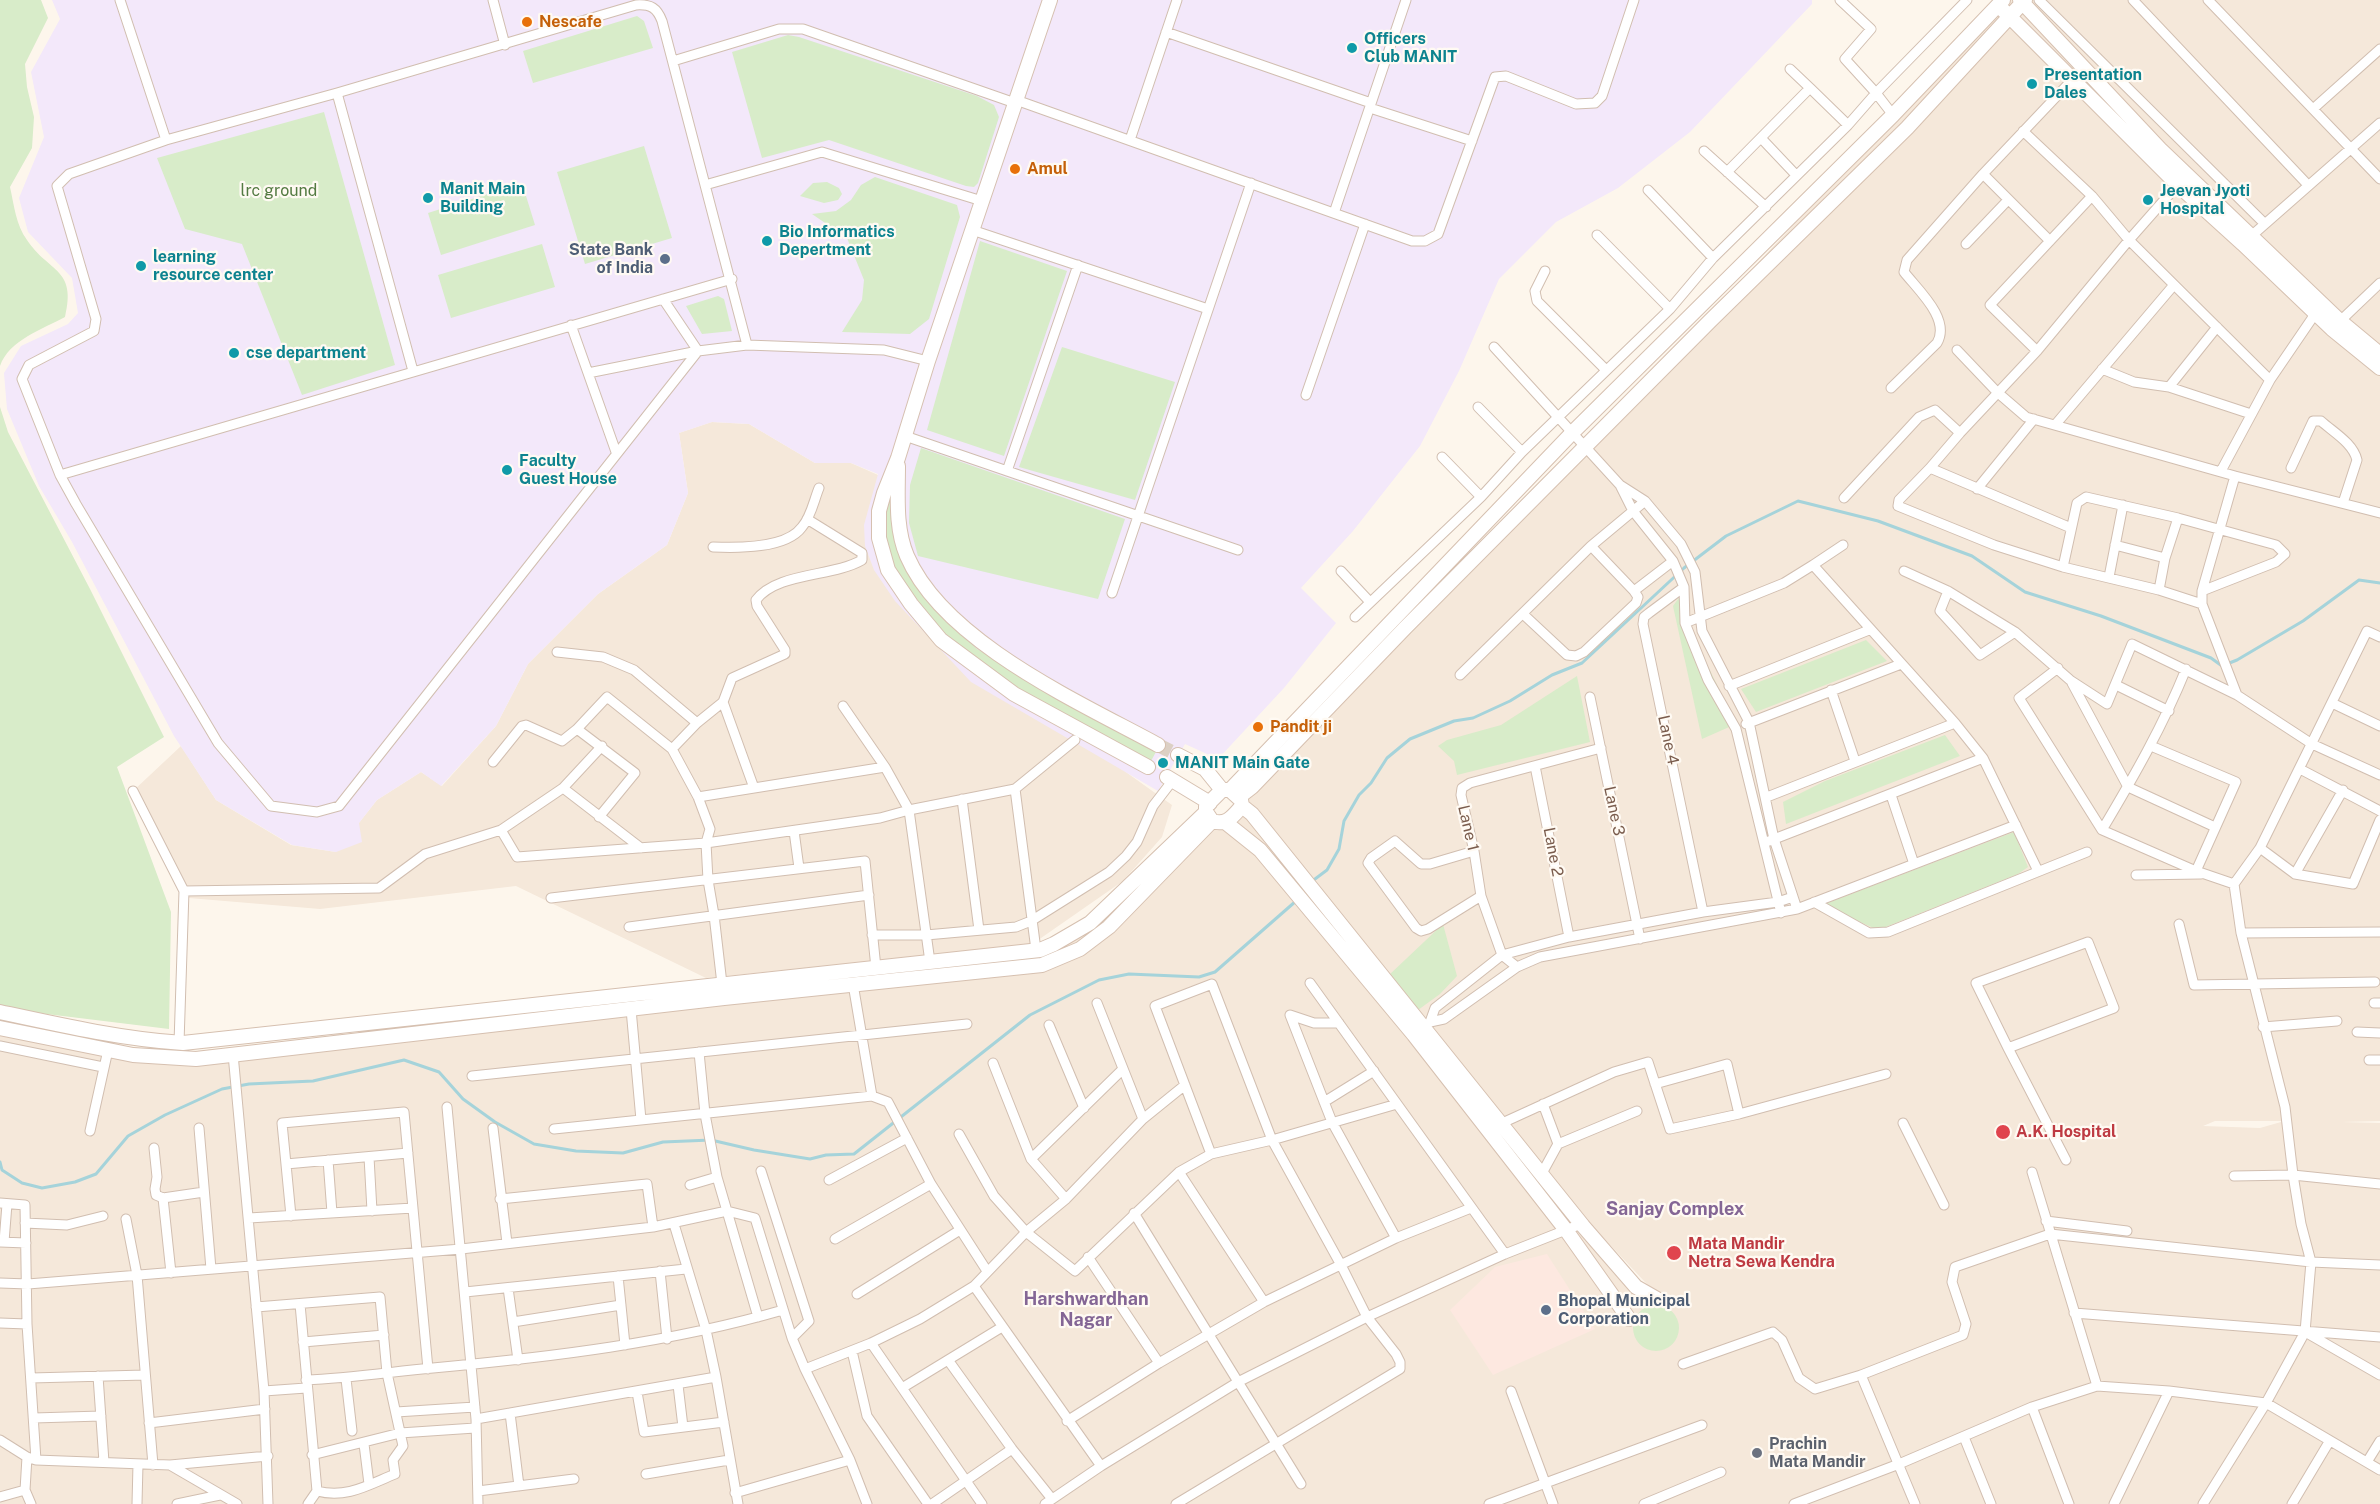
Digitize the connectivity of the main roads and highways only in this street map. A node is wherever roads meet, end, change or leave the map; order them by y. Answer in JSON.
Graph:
{"nodes":[{"id":1,"x":1050,"y":0,"type":"edge"},
{"id":2,"x":2023,"y":1,"type":"edge"},
{"id":3,"x":2000,"y":3,"type":"edge"},
{"id":4,"x":2010,"y":16,"type":"junction"},
{"id":5,"x":2182,"y":180,"type":"junction"},
{"id":6,"x":2247,"y":240,"type":"junction"},
{"id":7,"x":2336,"y":325,"type":"junction"},
{"id":8,"x":2380,"y":354,"type":"edge"},
{"id":9,"x":2380,"y":368,"type":"edge"},
{"id":10,"x":898,"y":458,"type":"junction"},
{"id":11,"x":1158,"y":745,"type":"tunnel mouth"},
{"id":12,"x":1178,"y":755,"type":"tunnel mouth"},
{"id":13,"x":1148,"y":768,"type":"dead end"},
{"id":14,"x":1170,"y":778,"type":"road end"},
{"id":15,"x":1233,"y":796,"type":"junction"},
{"id":16,"x":1213,"y":815,"type":"junction"},
{"id":17,"x":1295,"y":879,"type":"junction"},
{"id":18,"x":0,"y":1012,"type":"edge"},
{"id":19,"x":0,"y":1028,"type":"edge"},
{"id":20,"x":1422,"y":1028,"type":"junction"},
{"id":21,"x":1657,"y":1299,"type":"dead end"},
{"id":22,"x":1629,"y":1319,"type":"dead end"}],
"edges":[{"from":1,"to":10,"type":"main road"},
{"from":2,"to":4,"type":"main road"},
{"from":2,"to":5,"type":"main road"},
{"from":3,"to":4,"type":"main road"},
{"from":3,"to":15,"type":"main road"},
{"from":4,"to":5,"type":"main road"},
{"from":4,"to":15,"type":"main road"},
{"from":5,"to":6,"type":"main road"},
{"from":6,"to":7,"type":"main road"},
{"from":6,"to":7,"type":"main road"},
{"from":7,"to":8,"type":"main road"},
{"from":7,"to":9,"type":"main road"},
{"from":10,"to":11,"type":"main road"},
{"from":10,"to":13,"type":"main road"},
{"from":12,"to":15,"type":"main road"},
{"from":14,"to":16,"type":"main road"},
{"from":15,"to":16,"type":"main road"},
{"from":15,"to":16,"type":"main road"},
{"from":15,"to":17,"type":"main road"},
{"from":16,"to":17,"type":"main road"},
{"from":16,"to":18,"type":"main road"},
{"from":16,"to":19,"type":"main road"},
{"from":17,"to":20,"type":"main road"},
{"from":20,"to":21,"type":"main road"},
{"from":20,"to":22,"type":"main road"}]}
